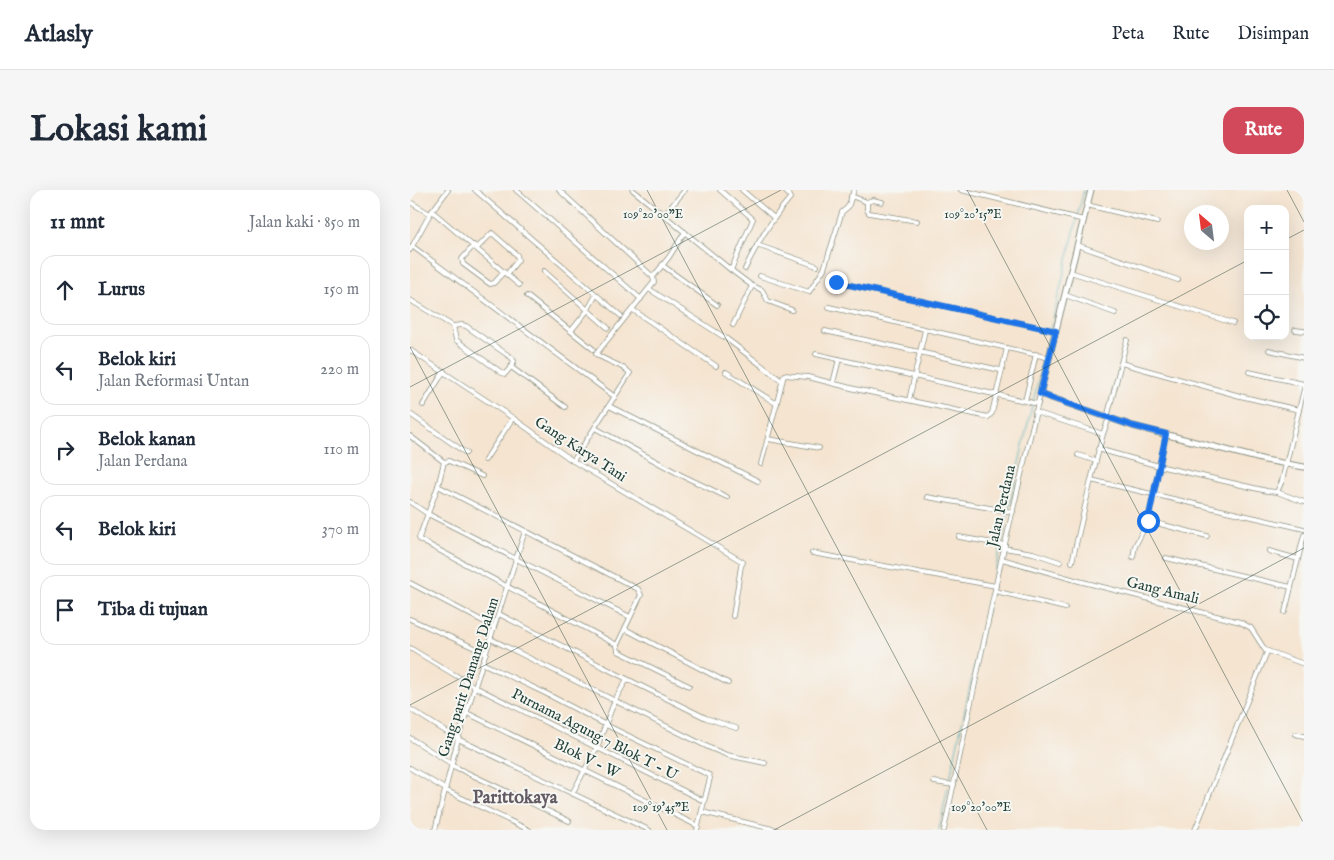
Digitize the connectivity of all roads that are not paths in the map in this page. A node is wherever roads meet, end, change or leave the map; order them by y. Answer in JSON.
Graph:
{"nodes":[{"id":1,"x":448,"y":190,"type":"edge"},
{"id":2,"x":475,"y":190,"type":"edge"},
{"id":3,"x":516,"y":190,"type":"edge"},
{"id":4,"x":559,"y":190,"type":"edge"},
{"id":5,"x":633,"y":190,"type":"edge"},
{"id":6,"x":685,"y":190,"type":"edge"},
{"id":7,"x":720,"y":190,"type":"edge"},
{"id":8,"x":742,"y":190,"type":"edge"},
{"id":9,"x":784,"y":190,"type":"edge"},
{"id":10,"x":854,"y":190,"type":"edge"},
{"id":11,"x":962,"y":190,"type":"edge"},
{"id":12,"x":1091,"y":190,"type":"edge"},
{"id":13,"x":852,"y":196,"type":"junction"},
{"id":14,"x":410,"y":202,"type":"edge"},
{"id":15,"x":867,"y":202,"type":"junction"},
{"id":16,"x":882,"y":202,"type":"dead end"},
{"id":17,"x":1087,"y":205,"type":"junction"},
{"id":18,"x":431,"y":212,"type":"junction"},
{"id":19,"x":664,"y":215,"type":"junction"},
{"id":20,"x":773,"y":217,"type":"junction"},
{"id":21,"x":1079,"y":219,"type":"junction"},
{"id":22,"x":917,"y":221,"type":"dead end"},
{"id":23,"x":1157,"y":222,"type":"dead end"},
{"id":24,"x":685,"y":232,"type":"junction"},
{"id":25,"x":757,"y":245,"type":"junction"},
{"id":26,"x":1077,"y":245,"type":"junction"},
{"id":27,"x":475,"y":247,"type":"junction"},
{"id":28,"x":411,"y":248,"type":"edge"},
{"id":29,"x":662,"y":265,"type":"junction"},
{"id":30,"x":817,"y":266,"type":"dead end"},
{"id":31,"x":745,"y":269,"type":"dead end"},
{"id":32,"x":731,"y":270,"type":"junction"},
{"id":33,"x":544,"y":271,"type":"dead end"},
{"id":34,"x":1070,"y":272,"type":"junction"},
{"id":35,"x":506,"y":273,"type":"junction"},
{"id":36,"x":760,"y":276,"type":"dead end"},
{"id":37,"x":653,"y":277,"type":"junction"},
{"id":38,"x":1178,"y":280,"type":"dead end"},
{"id":39,"x":836,"y":282,"type":"dead end"},
{"id":40,"x":519,"y":285,"type":"dead end"},
{"id":41,"x":752,"y":286,"type":"junction"},
{"id":42,"x":649,"y":288,"type":"junction"},
{"id":43,"x":596,"y":295,"type":"junction"},
{"id":44,"x":1065,"y":295,"type":"junction"},
{"id":45,"x":527,"y":296,"type":"dead end"},
{"id":46,"x":410,"y":300,"type":"edge"},
{"id":47,"x":641,"y":300,"type":"junction"},
{"id":48,"x":717,"y":305,"type":"dead end"},
{"id":49,"x":828,"y":307,"type":"dead end"},
{"id":50,"x":633,"y":310,"type":"junction"},
{"id":51,"x":792,"y":310,"type":"dead end"},
{"id":52,"x":587,"y":311,"type":"junction"},
{"id":53,"x":1115,"y":313,"type":"dead end"},
{"id":54,"x":621,"y":316,"type":"dead end"},
{"id":55,"x":1232,"y":323,"type":"dead end"},
{"id":56,"x":733,"y":325,"type":"dead end"},
{"id":57,"x":453,"y":326,"type":"junction"},
{"id":58,"x":608,"y":328,"type":"dead end"},
{"id":59,"x":925,"y":330,"type":"junction"},
{"id":60,"x":1294,"y":330,"type":"dead end"},
{"id":61,"x":825,"y":331,"type":"dead end"},
{"id":62,"x":1053,"y":331,"type":"junction"},
{"id":63,"x":1304,"y":331,"type":"edge"},
{"id":64,"x":571,"y":332,"type":"junction"},
{"id":65,"x":1128,"y":340,"type":"dead end"},
{"id":66,"x":1007,"y":348,"type":"junction"},
{"id":67,"x":593,"y":349,"type":"dead end"},
{"id":68,"x":410,"y":350,"type":"edge"},
{"id":69,"x":1270,"y":350,"type":"dead end"},
{"id":70,"x":919,"y":353,"type":"junction"},
{"id":71,"x":816,"y":354,"type":"dead end"},
{"id":72,"x":1037,"y":354,"type":"junction"},
{"id":73,"x":1048,"y":357,"type":"junction"},
{"id":74,"x":1304,"y":358,"type":"edge"},
{"id":75,"x":838,"y":359,"type":"junction"},
{"id":76,"x":1121,"y":364,"type":"junction"},
{"id":77,"x":716,"y":366,"type":"dead end"},
{"id":78,"x":511,"y":367,"type":"junction"},
{"id":79,"x":1000,"y":370,"type":"junction"},
{"id":80,"x":444,"y":371,"type":"junction"},
{"id":81,"x":726,"y":372,"type":"dead end"},
{"id":82,"x":1249,"y":372,"type":"dead end"},
{"id":83,"x":914,"y":377,"type":"junction"},
{"id":84,"x":782,"y":381,"type":"junction"},
{"id":85,"x":833,"y":383,"type":"junction"},
{"id":86,"x":1304,"y":384,"type":"edge"},
{"id":87,"x":1304,"y":389,"type":"edge"},
{"id":88,"x":995,"y":394,"type":"junction"},
{"id":89,"x":1040,"y":394,"type":"junction"},
{"id":90,"x":615,"y":398,"type":"junction"},
{"id":91,"x":909,"y":400,"type":"junction"},
{"id":92,"x":1032,"y":402,"type":"junction"},
{"id":93,"x":777,"y":404,"type":"junction"},
{"id":94,"x":423,"y":405,"type":"dead end"},
{"id":95,"x":609,"y":406,"type":"junction"},
{"id":96,"x":565,"y":407,"type":"dead end"},
{"id":97,"x":1299,"y":410,"type":"junction"},
{"id":98,"x":1036,"y":412,"type":"junction"},
{"id":99,"x":410,"y":414,"type":"edge"},
{"id":100,"x":513,"y":418,"type":"junction"},
{"id":101,"x":1108,"y":418,"type":"junction"},
{"id":102,"x":595,"y":428,"type":"junction"},
{"id":103,"x":1103,"y":434,"type":"junction"},
{"id":104,"x":1166,"y":434,"type":"junction"},
{"id":105,"x":410,"y":436,"type":"edge"},
{"id":106,"x":768,"y":439,"type":"junction"},
{"id":107,"x":820,"y":448,"type":"dead end"},
{"id":108,"x":1098,"y":449,"type":"junction"},
{"id":109,"x":466,"y":453,"type":"dead end"},
{"id":110,"x":1078,"y":455,"type":"dead end"},
{"id":111,"x":485,"y":460,"type":"dead end"},
{"id":112,"x":573,"y":461,"type":"junction"},
{"id":113,"x":1096,"y":461,"type":"junction"},
{"id":114,"x":444,"y":462,"type":"junction"},
{"id":115,"x":761,"y":464,"type":"dead end"},
{"id":116,"x":1285,"y":464,"type":"junction"},
{"id":117,"x":1159,"y":466,"type":"junction"},
{"id":118,"x":1304,"y":467,"type":"edge"},
{"id":119,"x":482,"y":476,"type":"dead end"},
{"id":120,"x":1091,"y":480,"type":"junction"},
{"id":121,"x":758,"y":481,"type":"dead end"},
{"id":122,"x":438,"y":486,"type":"junction"},
{"id":123,"x":1278,"y":492,"type":"junction"},
{"id":124,"x":1154,"y":494,"type":"junction"},
{"id":125,"x":727,"y":497,"type":"dead end"},
{"id":126,"x":927,"y":497,"type":"dead end"},
{"id":127,"x":410,"y":502,"type":"edge"},
{"id":128,"x":1304,"y":502,"type":"edge"},
{"id":129,"x":1012,"y":512,"type":"junction"},
{"id":130,"x":428,"y":514,"type":"junction"},
{"id":131,"x":1148,"y":521,"type":"junction"},
{"id":132,"x":1304,"y":529,"type":"edge"},
{"id":133,"x":525,"y":532,"type":"junction"},
{"id":134,"x":1207,"y":536,"type":"dead end"},
{"id":135,"x":1304,"y":536,"type":"edge"},
{"id":136,"x":959,"y":537,"type":"dead end"},
{"id":137,"x":1005,"y":546,"type":"junction"},
{"id":138,"x":1269,"y":551,"type":"dead end"},
{"id":139,"x":812,"y":553,"type":"dead end"},
{"id":140,"x":1133,"y":557,"type":"dead end"},
{"id":141,"x":1166,"y":558,"type":"dead end"},
{"id":142,"x":1300,"y":558,"type":"edge"},
{"id":143,"x":516,"y":559,"type":"junction"},
{"id":144,"x":1002,"y":559,"type":"junction"},
{"id":145,"x":1060,"y":562,"type":"dead end"},
{"id":146,"x":1072,"y":562,"type":"dead end"},
{"id":147,"x":410,"y":583,"type":"edge"},
{"id":148,"x":508,"y":586,"type":"junction"},
{"id":149,"x":994,"y":587,"type":"junction"},
{"id":150,"x":1291,"y":587,"type":"junction"},
{"id":151,"x":1065,"y":608,"type":"dead end"},
{"id":152,"x":1285,"y":612,"type":"dead end"},
{"id":153,"x":499,"y":614,"type":"junction"},
{"id":154,"x":733,"y":616,"type":"dead end"},
{"id":155,"x":630,"y":617,"type":"junction"},
{"id":156,"x":410,"y":619,"type":"edge"},
{"id":157,"x":494,"y":627,"type":"junction"},
{"id":158,"x":625,"y":629,"type":"junction"},
{"id":159,"x":491,"y":639,"type":"junction"},
{"id":160,"x":617,"y":645,"type":"junction"},
{"id":161,"x":410,"y":648,"type":"edge"},
{"id":162,"x":1267,"y":652,"type":"junction"},
{"id":163,"x":486,"y":653,"type":"junction"},
{"id":164,"x":482,"y":664,"type":"junction"},
{"id":165,"x":1304,"y":664,"type":"edge"},
{"id":166,"x":627,"y":679,"type":"junction"},
{"id":167,"x":728,"y":683,"type":"dead end"},
{"id":168,"x":689,"y":686,"type":"dead end"},
{"id":169,"x":475,"y":687,"type":"junction"},
{"id":170,"x":616,"y":700,"type":"junction"},
{"id":171,"x":410,"y":709,"type":"edge"},
{"id":172,"x":467,"y":713,"type":"junction"},
{"id":173,"x":606,"y":725,"type":"junction"},
{"id":174,"x":736,"y":728,"type":"dead end"},
{"id":175,"x":1295,"y":734,"type":"dead end"},
{"id":176,"x":1304,"y":736,"type":"edge"},
{"id":177,"x":410,"y":738,"type":"edge"},
{"id":178,"x":458,"y":739,"type":"junction"},
{"id":179,"x":597,"y":746,"type":"junction"},
{"id":180,"x":765,"y":763,"type":"dead end"},
{"id":181,"x":452,"y":764,"type":"junction"},
{"id":182,"x":410,"y":768,"type":"edge"},
{"id":183,"x":585,"y":770,"type":"junction"},
{"id":184,"x":934,"y":782,"type":"dead end"},
{"id":185,"x":951,"y":784,"type":"junction"},
{"id":186,"x":445,"y":789,"type":"junction"},
{"id":187,"x":572,"y":794,"type":"junction"},
{"id":188,"x":704,"y":801,"type":"junction"},
{"id":189,"x":702,"y":812,"type":"junction"},
{"id":190,"x":569,"y":821,"type":"dead end"},
{"id":191,"x":697,"y":827,"type":"edge"},
{"id":192,"x":435,"y":830,"type":"edge"},
{"id":193,"x":529,"y":830,"type":"edge"},
{"id":194,"x":649,"y":830,"type":"edge"},
{"id":195,"x":777,"y":830,"type":"edge"},
{"id":196,"x":944,"y":830,"type":"edge"},
{"id":197,"x":1195,"y":830,"type":"edge"}],
"edges":[{"from":1,"to":18,"type":"street"},
{"from":2,"to":43,"type":"street"},
{"from":3,"to":47,"type":"street"},
{"from":4,"to":37,"type":"street"},
{"from":5,"to":19,"type":"street"},
{"from":6,"to":19,"type":"street"},
{"from":7,"to":32,"type":"street"},
{"from":8,"to":20,"type":"street"},
{"from":9,"to":20,"type":"street"},
{"from":10,"to":13,"type":"street"},
{"from":11,"to":21,"type":"street"},
{"from":12,"to":17,"type":"street","name":"Jalan Perdana"},
{"from":13,"to":15,"type":"street"},
{"from":13,"to":36,"type":"street"},
{"from":14,"to":18,"type":"street"},
{"from":15,"to":16,"type":"street"},
{"from":15,"to":22,"type":"street"},
{"from":17,"to":21,"type":"street","name":"Jalan Perdana"},
{"from":17,"to":23,"type":"street"},
{"from":18,"to":27,"type":"street"},
{"from":18,"to":28,"type":"street"},
{"from":19,"to":24,"type":"street"},
{"from":20,"to":25,"type":"street"},
{"from":21,"to":26,"type":"street","name":"Jalan Perdana"},
{"from":24,"to":29,"type":"street"},
{"from":24,"to":32,"type":"street"},
{"from":25,"to":30,"type":"street"},
{"from":25,"to":31,"type":"street"},
{"from":26,"to":34,"type":"street","name":"Jalan Perdana"},
{"from":26,"to":38,"type":"street"},
{"from":27,"to":35,"type":"street"},
{"from":27,"to":35,"type":"street"},
{"from":27,"to":35,"type":"street"},
{"from":28,"to":90,"type":"street"},
{"from":29,"to":37,"type":"street"},
{"from":29,"to":48,"type":"street"},
{"from":32,"to":41,"type":"street"},
{"from":33,"to":52,"type":"street"},
{"from":34,"to":44,"type":"street","name":"Jalan Perdana"},
{"from":34,"to":55,"type":"street"},
{"from":35,"to":40,"type":"street"},
{"from":37,"to":42,"type":"street"},
{"from":39,"to":62,"type":"street"},
{"from":41,"to":51,"type":"street"},
{"from":41,"to":56,"type":"street"},
{"from":42,"to":47,"type":"street"},
{"from":42,"to":84,"type":"street"},
{"from":43,"to":52,"type":"street"},
{"from":43,"to":54,"type":"street"},
{"from":44,"to":53,"type":"street"},
{"from":44,"to":62,"type":"street","name":"Jalan Perdana"},
{"from":45,"to":64,"type":"street"},
{"from":46,"to":57,"type":"street"},
{"from":47,"to":50,"type":"street"},
{"from":49,"to":59,"type":"street"},
{"from":50,"to":77,"type":"street"},
{"from":50,"to":90,"type":"street"},
{"from":52,"to":58,"type":"street"},
{"from":52,"to":64,"type":"street"},
{"from":57,"to":78,"type":"street"},
{"from":57,"to":78,"type":"street"},
{"from":59,"to":66,"type":"street"},
{"from":59,"to":70,"type":"street"},
{"from":60,"to":63,"type":"street"},
{"from":61,"to":70,"type":"street"},
{"from":62,"to":73,"type":"street","name":"Jalan Perdana"},
{"from":64,"to":67,"type":"street"},
{"from":65,"to":76,"type":"street"},
{"from":66,"to":72,"type":"street"},
{"from":66,"to":79,"type":"street"},
{"from":68,"to":80,"type":"street","name":"Gang Karya Tani"},
{"from":69,"to":74,"type":"street"},
{"from":70,"to":79,"type":"street"},
{"from":70,"to":83,"type":"street"},
{"from":71,"to":75,"type":"street"},
{"from":72,"to":73,"type":"street"},
{"from":72,"to":92,"type":"street"},
{"from":73,"to":89,"type":"street","name":"Jalan Perdana"},
{"from":75,"to":83,"type":"street"},
{"from":75,"to":85,"type":"street"},
{"from":76,"to":97,"type":"street"},
{"from":76,"to":101,"type":"street"},
{"from":78,"to":96,"type":"street"},
{"from":79,"to":88,"type":"street"},
{"from":80,"to":94,"type":"street"},
{"from":80,"to":100,"type":"street","name":"Gang Karya Tani"},
{"from":81,"to":93,"type":"street"},
{"from":82,"to":86,"type":"street"},
{"from":83,"to":88,"type":"street"},
{"from":83,"to":91,"type":"street"},
{"from":84,"to":85,"type":"street"},
{"from":84,"to":93,"type":"street"},
{"from":85,"to":91,"type":"street"},
{"from":87,"to":97,"type":"street"},
{"from":88,"to":91,"type":"street"},
{"from":88,"to":92,"type":"street"},
{"from":89,"to":92,"type":"street","name":"Jalan Perdana"},
{"from":89,"to":101,"type":"street"},
{"from":90,"to":95,"type":"street"},
{"from":92,"to":98,"type":"street","name":"Jalan Perdana"},
{"from":93,"to":106,"type":"street"},
{"from":95,"to":102,"type":"street"},
{"from":95,"to":121,"type":"street"},
{"from":97,"to":116,"type":"street"},
{"from":98,"to":103,"type":"street"},
{"from":98,"to":129,"type":"street","name":"Jalan Perdana"},
{"from":99,"to":109,"type":"street"},
{"from":100,"to":111,"type":"street"},
{"from":100,"to":112,"type":"street","name":"Gang Karya Tani"},
{"from":101,"to":103,"type":"street"},
{"from":101,"to":104,"type":"street"},
{"from":102,"to":112,"type":"street"},
{"from":102,"to":125,"type":"street"},
{"from":103,"to":108,"type":"street"},
{"from":104,"to":116,"type":"street"},
{"from":104,"to":117,"type":"street"},
{"from":105,"to":114,"type":"street"},
{"from":106,"to":107,"type":"street"},
{"from":106,"to":115,"type":"street"},
{"from":108,"to":113,"type":"street"},
{"from":108,"to":117,"type":"street"},
{"from":110,"to":113,"type":"street"},
{"from":112,"to":154,"type":"street","name":"Gang Karya Tani"},
{"from":113,"to":120,"type":"street"},
{"from":114,"to":119,"type":"street"},
{"from":114,"to":122,"type":"street"},
{"from":116,"to":118,"type":"street"},
{"from":116,"to":123,"type":"street"},
{"from":117,"to":123,"type":"street"},
{"from":117,"to":124,"type":"street"},
{"from":120,"to":124,"type":"street"},
{"from":120,"to":146,"type":"street"},
{"from":122,"to":130,"type":"street"},
{"from":122,"to":133,"type":"street"},
{"from":123,"to":128,"type":"street"},
{"from":124,"to":131,"type":"street"},
{"from":124,"to":132,"type":"street"},
{"from":126,"to":129,"type":"street"},
{"from":127,"to":130,"type":"street"},
{"from":129,"to":137,"type":"street","name":"Jalan Perdana"},
{"from":130,"to":143,"type":"street"},
{"from":130,"to":148,"type":"street"},
{"from":131,"to":134,"type":"street"},
{"from":131,"to":140,"type":"street"},
{"from":133,"to":143,"type":"street","name":"Gang parit Damang Dalam"},
{"from":133,"to":155,"type":"street"},
{"from":135,"to":142,"type":"street"},
{"from":136,"to":137,"type":"street"},
{"from":137,"to":144,"type":"street","name":"Jalan Perdana"},
{"from":137,"to":145,"type":"street"},
{"from":138,"to":142,"type":"street"},
{"from":139,"to":149,"type":"street"},
{"from":141,"to":150,"type":"street"},
{"from":142,"to":150,"type":"street"},
{"from":143,"to":148,"type":"street","name":"Gang parit Damang Dalam"},
{"from":143,"to":155,"type":"street"},
{"from":144,"to":149,"type":"street","name":"Jalan Perdana"},
{"from":144,"to":162,"type":"street","name":"Gang Amali"},
{"from":147,"to":157,"type":"street"},
{"from":148,"to":153,"type":"street","name":"Gang parit Damang Dalam"},
{"from":148,"to":160,"type":"street"},
{"from":149,"to":151,"type":"street"},
{"from":149,"to":185,"type":"street","name":"Jalan Perdana"},
{"from":150,"to":152,"type":"street"},
{"from":153,"to":157,"type":"street","name":"Gang parit Damang Dalam"},
{"from":153,"to":166,"type":"street"},
{"from":155,"to":158,"type":"street"},
{"from":156,"to":163,"type":"street"},
{"from":157,"to":159,"type":"street","name":"Gang parit Damang Dalam"},
{"from":158,"to":160,"type":"street"},
{"from":158,"to":167,"type":"street"},
{"from":159,"to":163,"type":"street","name":"Gang parit Damang Dalam"},
{"from":159,"to":170,"type":"street"},
{"from":160,"to":168,"type":"street"},
{"from":161,"to":169,"type":"street","name":"Purnama Agung 7 Blok T - U"},
{"from":162,"to":165,"type":"street"},
{"from":162,"to":197,"type":"street"},
{"from":163,"to":164,"type":"street","name":"Gang parit Damang Dalam"},
{"from":164,"to":169,"type":"street","name":"Gang parit Damang Dalam"},
{"from":164,"to":173,"type":"street"},
{"from":166,"to":170,"type":"street"},
{"from":166,"to":174,"type":"street"},
{"from":169,"to":172,"type":"street","name":"Gang parit Damang Dalam"},
{"from":169,"to":179,"type":"street","name":"Purnama Agung 7 Blok T - U"},
{"from":170,"to":173,"type":"street"},
{"from":170,"to":180,"type":"street"},
{"from":171,"to":178,"type":"street"},
{"from":172,"to":178,"type":"street","name":"Gang parit Damang Dalam"},
{"from":172,"to":183,"type":"street","name":"Blok V - W"},
{"from":173,"to":179,"type":"street"},
{"from":173,"to":188,"type":"street"},
{"from":175,"to":176,"type":"street"},
{"from":177,"to":181,"type":"street"},
{"from":178,"to":181,"type":"street","name":"Gang parit Damang Dalam"},
{"from":178,"to":187,"type":"street"},
{"from":179,"to":183,"type":"street"},
{"from":179,"to":188,"type":"street","name":"Purnama Agung 7 Blok T - U"},
{"from":181,"to":186,"type":"street","name":"Gang parit Damang Dalam"},
{"from":181,"to":190,"type":"street"},
{"from":182,"to":186,"type":"street"},
{"from":183,"to":187,"type":"street"},
{"from":183,"to":191,"type":"street","name":"Blok V - W"},
{"from":184,"to":185,"type":"street"},
{"from":185,"to":196,"type":"street","name":"Jalan Perdana"},
{"from":186,"to":192,"type":"street","name":"Gang parit Damang Dalam"},
{"from":186,"to":193,"type":"street"},
{"from":187,"to":194,"type":"street"},
{"from":188,"to":189,"type":"street"},
{"from":189,"to":191,"type":"street"},
{"from":189,"to":195,"type":"street"}]}
